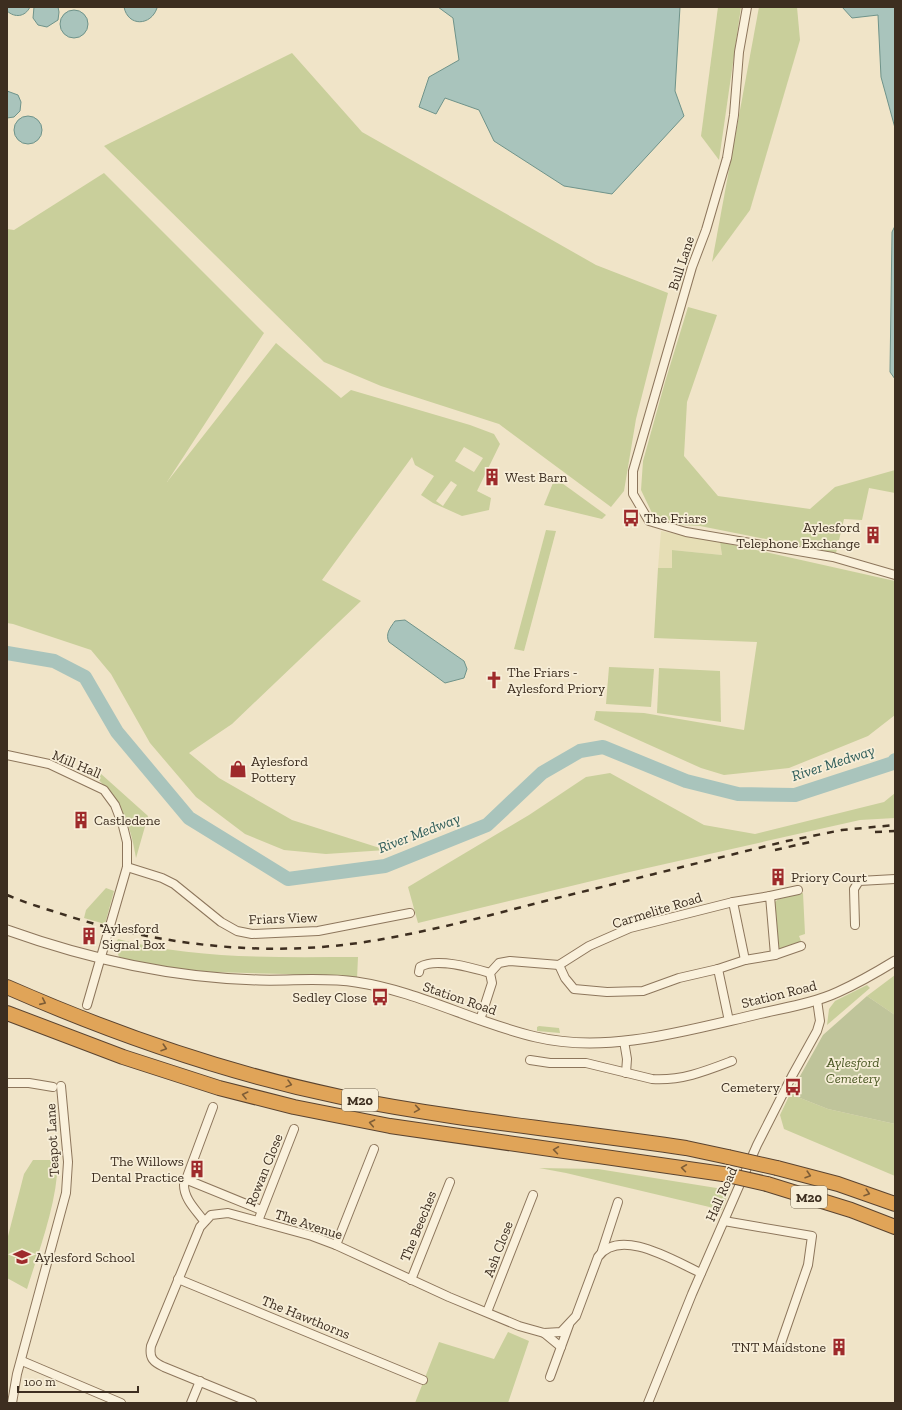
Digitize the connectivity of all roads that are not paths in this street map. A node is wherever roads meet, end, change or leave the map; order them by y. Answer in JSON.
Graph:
{"nodes":[{"id":1,"x":747,"y":7,"type":"edge"},
{"id":2,"x":895,"y":575,"type":"edge"},
{"id":3,"x":7,"y":755,"type":"edge"},
{"id":4,"x":126,"y":867,"type":"junction"},
{"id":5,"x":895,"y":879,"type":"edge"},
{"id":6,"x":798,"y":890,"type":"dead end"},
{"id":7,"x":770,"y":896,"type":"junction"},
{"id":8,"x":733,"y":902,"type":"junction"},
{"id":9,"x":410,"y":913,"type":"dead end"},
{"id":10,"x":855,"y":925,"type":"dead end"},
{"id":11,"x":7,"y":930,"type":"edge"},
{"id":12,"x":801,"y":946,"type":"dead end"},
{"id":13,"x":775,"y":955,"type":"junction"},
{"id":14,"x":99,"y":958,"type":"junction"},
{"id":15,"x":745,"y":960,"type":"junction"},
{"id":16,"x":895,"y":961,"type":"edge"},
{"id":17,"x":559,"y":965,"type":"junction"},
{"id":18,"x":718,"y":969,"type":"junction"},
{"id":19,"x":419,"y":972,"type":"dead end"},
{"id":20,"x":490,"y":973,"type":"junction"},
{"id":21,"x":7,"y":987,"type":"edge"},
{"id":22,"x":817,"y":1000,"type":"junction"},
{"id":23,"x":87,"y":1005,"type":"dead end"},
{"id":24,"x":7,"y":1013,"type":"edge"},
{"id":25,"x":480,"y":1020,"type":"junction"},
{"id":26,"x":729,"y":1021,"type":"junction"},
{"id":27,"x":624,"y":1041,"type":"junction"},
{"id":28,"x":530,"y":1060,"type":"dead end"},
{"id":29,"x":732,"y":1061,"type":"dead end"},
{"id":30,"x":626,"y":1073,"type":"junction"},
{"id":31,"x":7,"y":1083,"type":"edge"},
{"id":32,"x":212,"y":1107,"type":"dead end"},
{"id":33,"x":294,"y":1129,"type":"dead end"},
{"id":34,"x":374,"y":1149,"type":"dead end"},
{"id":35,"x":185,"y":1179,"type":"junction"},
{"id":36,"x":450,"y":1182,"type":"dead end"},
{"id":37,"x":534,"y":1195,"type":"dead end"},
{"id":38,"x":618,"y":1202,"type":"dead end"},
{"id":39,"x":895,"y":1204,"type":"edge"},
{"id":40,"x":261,"y":1210,"type":"junction"},
{"id":41,"x":204,"y":1221,"type":"junction"},
{"id":42,"x":258,"y":1221,"type":"junction"},
{"id":43,"x":724,"y":1221,"type":"junction"},
{"id":44,"x":895,"y":1227,"type":"edge"},
{"id":45,"x":336,"y":1245,"type":"junction"},
{"id":46,"x":602,"y":1251,"type":"junction"},
{"id":47,"x":702,"y":1273,"type":"junction"},
{"id":48,"x":178,"y":1279,"type":"junction"},
{"id":49,"x":410,"y":1280,"type":"junction"},
{"id":50,"x":487,"y":1312,"type":"junction"},
{"id":51,"x":570,"y":1322,"type":"junction"},
{"id":52,"x":544,"y":1333,"type":"junction"},
{"id":53,"x":781,"y":1343,"type":"dead end"},
{"id":54,"x":561,"y":1347,"type":"junction"},
{"id":55,"x":22,"y":1361,"type":"junction"},
{"id":56,"x":550,"y":1377,"type":"dead end"},
{"id":57,"x":423,"y":1380,"type":"dead end"},
{"id":58,"x":200,"y":1381,"type":"junction"},
{"id":59,"x":12,"y":1403,"type":"edge"},
{"id":60,"x":121,"y":1403,"type":"edge"},
{"id":61,"x":191,"y":1403,"type":"edge"},
{"id":62,"x":252,"y":1403,"type":"edge"},
{"id":63,"x":648,"y":1403,"type":"edge"}],
"edges":[{"from":1,"to":2,"type":"street","name":"Bull Lane"},
{"from":3,"to":4,"type":"street","name":"Mill Hall"},
{"from":4,"to":9,"type":"street","name":"Friars View"},
{"from":4,"to":14,"type":"street","name":"Mill Hall"},
{"from":5,"to":10,"type":"street"},
{"from":6,"to":7,"type":"street","name":"Carmelite Road"},
{"from":7,"to":8,"type":"street","name":"Carmelite Road"},
{"from":7,"to":13,"type":"street"},
{"from":8,"to":15,"type":"street"},
{"from":8,"to":17,"type":"street","name":"Carmelite Road"},
{"from":11,"to":14,"type":"street","name":"Station Road"},
{"from":12,"to":13,"type":"street"},
{"from":13,"to":15,"type":"street"},
{"from":14,"to":23,"type":"street","name":"Mill Hall"},
{"from":14,"to":25,"type":"street","name":"Station Road"},
{"from":15,"to":18,"type":"street"},
{"from":16,"to":22,"type":"street","name":"Station Road"},
{"from":17,"to":18,"type":"street"},
{"from":17,"to":20,"type":"street"},
{"from":18,"to":26,"type":"street"},
{"from":19,"to":20,"type":"street"},
{"from":20,"to":25,"type":"street"},
{"from":21,"to":39,"type":"highway","number":"M20","one_way":true,"bridge":true},
{"from":22,"to":26,"type":"street","name":"Station Road"},
{"from":22,"to":43,"type":"street","name":"Hall Road"},
{"from":44,"to":24,"type":"highway","number":"M20","one_way":true,"bridge":true},
{"from":25,"to":27,"type":"street","name":"Station Road"},
{"from":26,"to":27,"type":"street","name":"Station Road"},
{"from":27,"to":30,"type":"street"},
{"from":28,"to":30,"type":"street"},
{"from":29,"to":30,"type":"street"},
{"from":31,"to":55,"type":"street","name":"Teapot Lane"},
{"from":32,"to":35,"type":"street"},
{"from":33,"to":40,"type":"street","name":"Rowan Close"},
{"from":34,"to":45,"type":"street"},
{"from":35,"to":40,"type":"street"},
{"from":35,"to":41,"type":"street"},
{"from":36,"to":49,"type":"street","name":"The Beeches"},
{"from":37,"to":50,"type":"street","name":"Ash Close"},
{"from":38,"to":46,"type":"street","name":"The Avenue"},
{"from":40,"to":42,"type":"street","name":"Rowan Close"},
{"from":41,"to":42,"type":"street","name":"The Avenue"},
{"from":41,"to":48,"type":"street"},
{"from":42,"to":45,"type":"street","name":"The Avenue"},
{"from":43,"to":47,"type":"street","name":"Hall Road"},
{"from":43,"to":53,"type":"street"},
{"from":45,"to":49,"type":"street","name":"The Avenue"},
{"from":46,"to":47,"type":"street"},
{"from":46,"to":51,"type":"street","name":"The Avenue"},
{"from":47,"to":63,"type":"street","name":"Hall Road"},
{"from":48,"to":57,"type":"street","name":"The Hawthorns"},
{"from":48,"to":58,"type":"street"},
{"from":49,"to":50,"type":"street","name":"The Avenue"},
{"from":50,"to":52,"type":"street","name":"The Avenue"},
{"from":51,"to":52,"type":"street","name":"The Avenue"},
{"from":51,"to":54,"type":"street"},
{"from":52,"to":54,"type":"street"},
{"from":54,"to":56,"type":"street"},
{"from":55,"to":59,"type":"street","name":"Teapot Lane"},
{"from":55,"to":60,"type":"street"},
{"from":58,"to":61,"type":"street"},
{"from":58,"to":62,"type":"street"}]}
